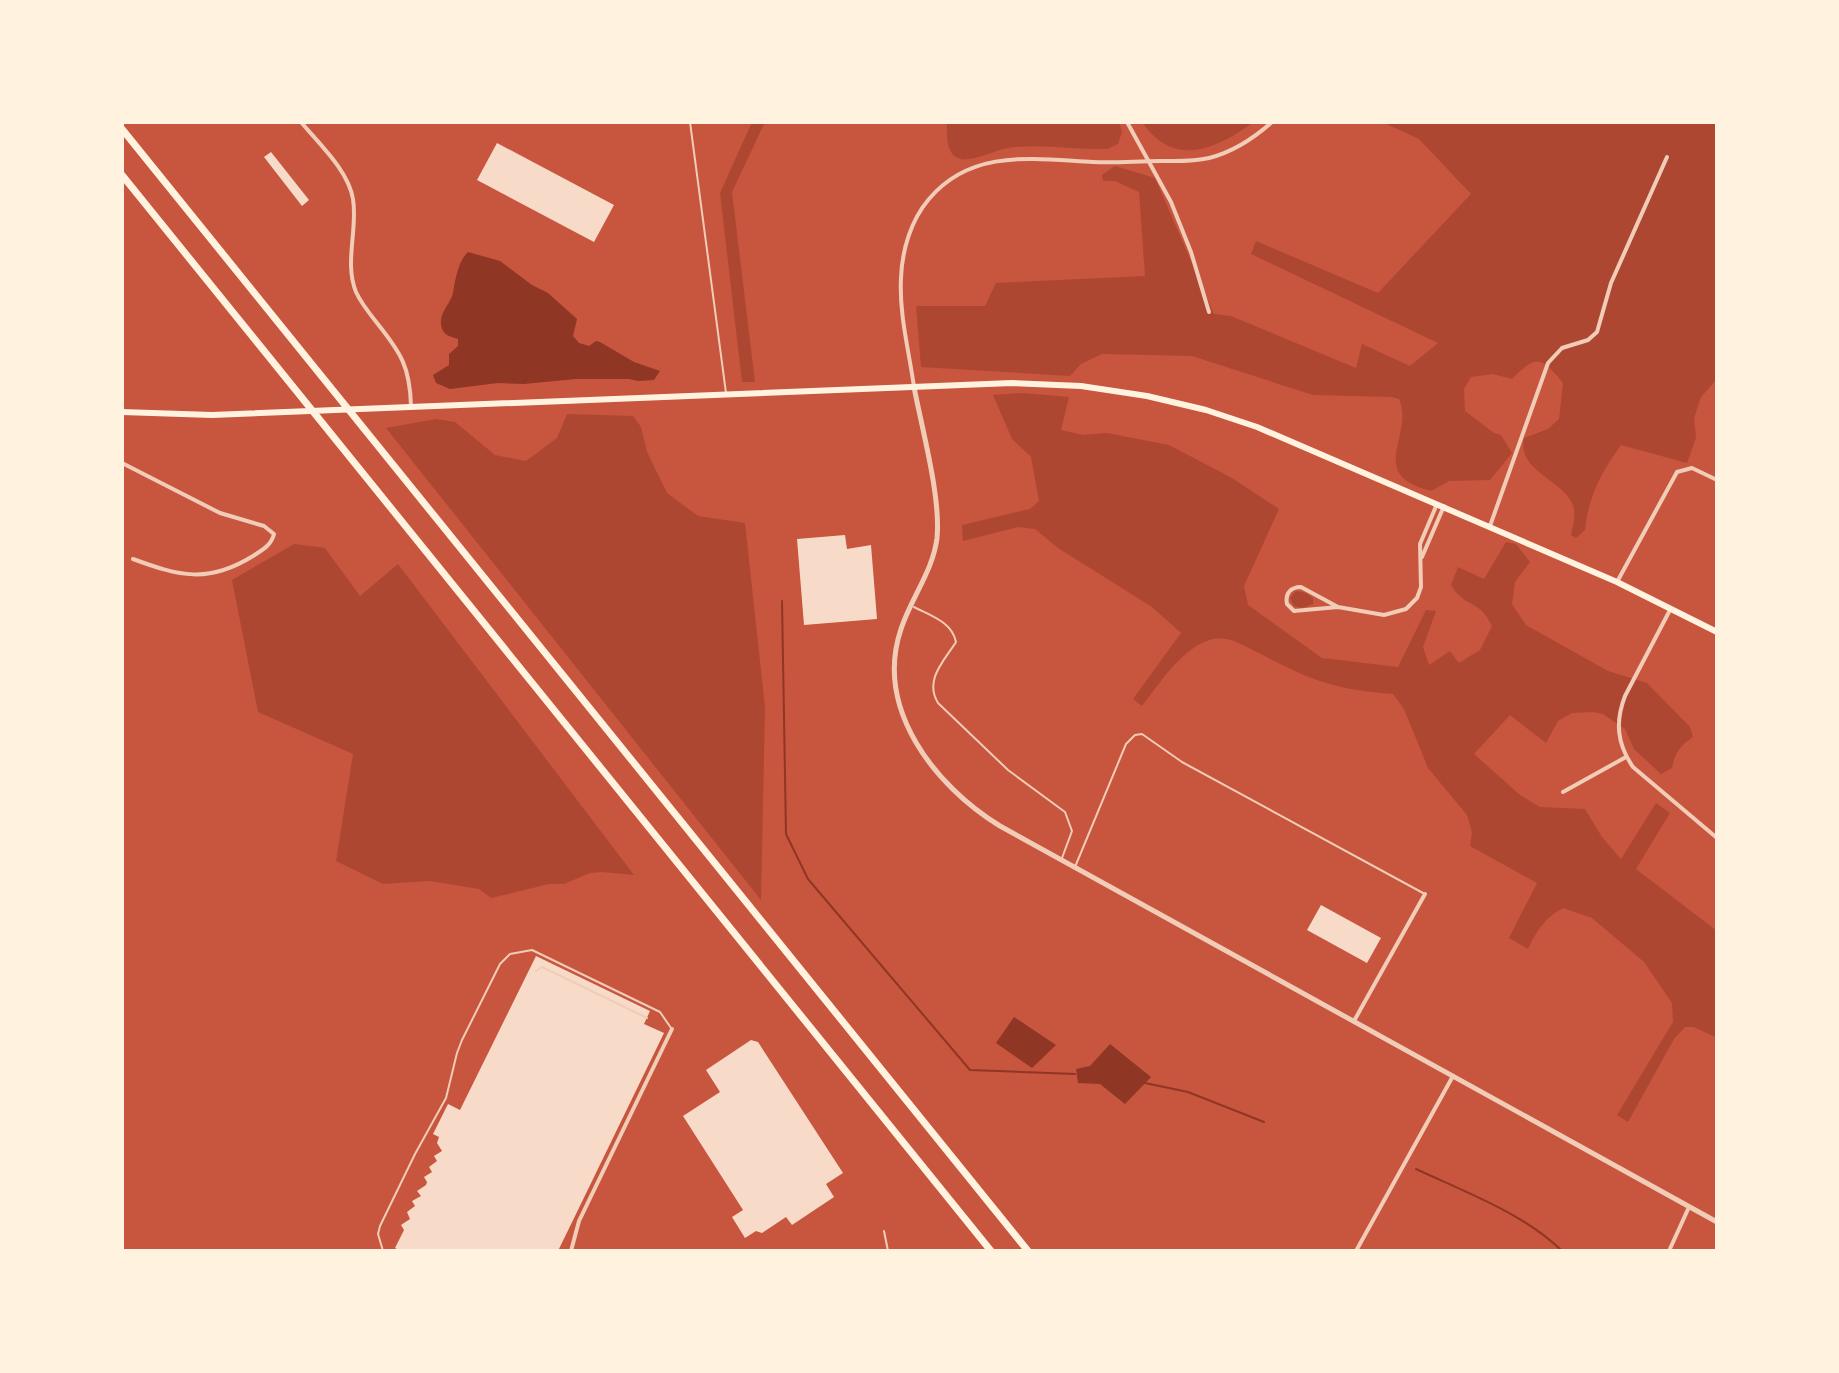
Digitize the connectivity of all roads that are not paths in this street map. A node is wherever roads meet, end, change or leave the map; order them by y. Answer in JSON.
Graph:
{"nodes":[{"id":1,"x":301,"y":122,"type":"edge"},
{"id":2,"x":690,"y":122,"type":"edge"},
{"id":3,"x":1127,"y":122,"type":"edge"},
{"id":4,"x":1272,"y":122,"type":"edge"},
{"id":5,"x":122,"y":129,"type":"edge"},
{"id":6,"x":1667,"y":157,"type":"dead end"},
{"id":7,"x":1150,"y":161,"type":"junction"},
{"id":8,"x":122,"y":175,"type":"edge"},
{"id":9,"x":1209,"y":312,"type":"dead end"},
{"id":10,"x":914,"y":387,"type":"junction"},
{"id":11,"x":726,"y":394,"type":"junction"},
{"id":12,"x":412,"y":407,"type":"junction"},
{"id":13,"x":122,"y":412,"type":"edge"},
{"id":14,"x":122,"y":463,"type":"edge"},
{"id":15,"x":1717,"y":480,"type":"edge"},
{"id":16,"x":1440,"y":505,"type":"junction"},
{"id":17,"x":1490,"y":526,"type":"junction"},
{"id":18,"x":133,"y":559,"type":"dead end"},
{"id":19,"x":1617,"y":582,"type":"junction"},
{"id":20,"x":1315,"y":594,"type":"junction"},
{"id":21,"x":911,"y":605,"type":"junction"},
{"id":22,"x":1338,"y":607,"type":"junction"},
{"id":23,"x":1671,"y":608,"type":"junction"},
{"id":24,"x":1309,"y":611,"type":"junction"},
{"id":25,"x":1717,"y":632,"type":"edge"},
{"id":26,"x":1626,"y":757,"type":"junction"},
{"id":27,"x":1563,"y":792,"type":"dead end"},
{"id":28,"x":1717,"y":838,"type":"edge"},
{"id":29,"x":1061,"y":859,"type":"junction"},
{"id":30,"x":1075,"y":867,"type":"junction"},
{"id":31,"x":1425,"y":894,"type":"joint"},
{"id":32,"x":536,"y":971,"type":"dead end"},
{"id":33,"x":647,"y":1018,"type":"dead end"},
{"id":34,"x":1354,"y":1021,"type":"junction"},
{"id":35,"x":672,"y":1029,"type":"joint"},
{"id":36,"x":1453,"y":1076,"type":"junction"},
{"id":37,"x":1689,"y":1207,"type":"junction"},
{"id":38,"x":1717,"y":1222,"type":"edge"},
{"id":39,"x":884,"y":1231,"type":"dead end"},
{"id":40,"x":383,"y":1251,"type":"edge"},
{"id":41,"x":571,"y":1251,"type":"edge"},
{"id":42,"x":888,"y":1251,"type":"edge"},
{"id":43,"x":991,"y":1251,"type":"edge"},
{"id":44,"x":1028,"y":1251,"type":"edge"},
{"id":45,"x":1356,"y":1251,"type":"edge"},
{"id":46,"x":1669,"y":1251,"type":"edge"}],
"edges":[{"from":1,"to":12,"type":"street"},
{"from":2,"to":11,"type":"lane"},
{"from":3,"to":7,"type":"street"},
{"from":4,"to":7,"type":"street"},
{"from":5,"to":44,"type":"highway"},
{"from":6,"to":17,"type":"street"},
{"from":7,"to":9,"type":"street"},
{"from":7,"to":10,"type":"street"},
{"from":8,"to":43,"type":"highway"},
{"from":10,"to":11,"type":"main road"},
{"from":10,"to":16,"type":"main road"},
{"from":10,"to":21,"type":"street"},
{"from":11,"to":12,"type":"main road"},
{"from":12,"to":13,"type":"main road"},
{"from":14,"to":18,"type":"street"},
{"from":15,"to":19,"type":"street"},
{"from":16,"to":17,"type":"main road"},
{"from":16,"to":22,"type":"street"},
{"from":17,"to":19,"type":"main road"},
{"from":19,"to":23,"type":"main road"},
{"from":20,"to":22,"type":"street"},
{"from":20,"to":24,"type":"street"},
{"from":20,"to":24,"type":"street"},
{"from":21,"to":29,"type":"street"},
{"from":21,"to":29,"type":"lane"},
{"from":22,"to":24,"type":"street"},
{"from":23,"to":25,"type":"main road"},
{"from":23,"to":26,"type":"street"},
{"from":26,"to":27,"type":"street"},
{"from":26,"to":28,"type":"street"},
{"from":29,"to":30,"type":"street"},
{"from":30,"to":31,"type":"lane"},
{"from":30,"to":34,"type":"street"},
{"from":31,"to":34,"type":"street"},
{"from":32,"to":33,"type":"lane"},
{"from":34,"to":36,"type":"street"},
{"from":35,"to":40,"type":"lane"},
{"from":35,"to":41,"type":"street"},
{"from":36,"to":37,"type":"street"},
{"from":36,"to":45,"type":"street"},
{"from":37,"to":38,"type":"street"},
{"from":37,"to":46,"type":"street"},
{"from":39,"to":42,"type":"lane"}]}
